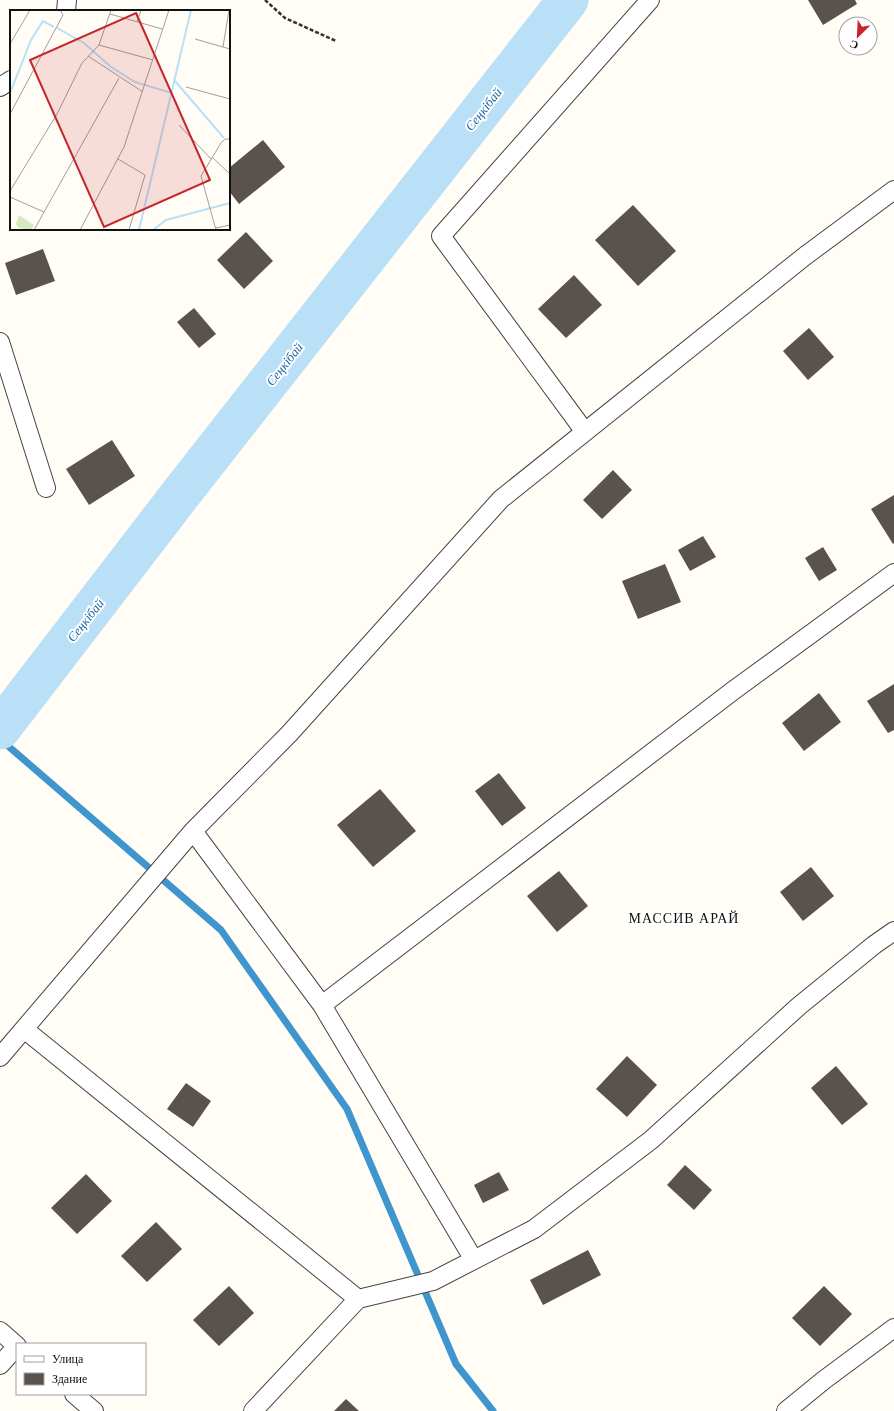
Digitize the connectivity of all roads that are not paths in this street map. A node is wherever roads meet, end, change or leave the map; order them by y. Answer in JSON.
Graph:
{"nodes":[{"id":1,"x":67,"y":0,"type":"edge"},
{"id":2,"x":650,"y":0,"type":"edge"},
{"id":3,"x":66,"y":10,"type":"edge"},
{"id":4,"x":10,"y":81,"type":"edge"},
{"id":5,"x":0,"y":88,"type":"edge"},
{"id":6,"x":894,"y":190,"type":"edge"},
{"id":7,"x":0,"y":342,"type":"edge"},
{"id":8,"x":585,"y":432,"type":"junction"},
{"id":9,"x":46,"y":488,"type":"dead end"},
{"id":10,"x":894,"y":573,"type":"edge"},
{"id":11,"x":193,"y":831,"type":"junction"},
{"id":12,"x":894,"y":932,"type":"edge"},
{"id":13,"x":322,"y":1005,"type":"junction"},
{"id":14,"x":24,"y":1029,"type":"junction"},
{"id":15,"x":0,"y":1057,"type":"edge"},
{"id":16,"x":474,"y":1260,"type":"junction"},
{"id":17,"x":358,"y":1299,"type":"junction"},
{"id":18,"x":894,"y":1328,"type":"edge"},
{"id":19,"x":0,"y":1331,"type":"edge"},
{"id":20,"x":16,"y":1345,"type":"edge"},
{"id":21,"x":16,"y":1347,"type":"edge"},
{"id":22,"x":0,"y":1365,"type":"edge"},
{"id":23,"x":75,"y":1395,"type":"edge"},
{"id":24,"x":94,"y":1411,"type":"edge"},
{"id":25,"x":254,"y":1411,"type":"edge"},
{"id":26,"x":786,"y":1411,"type":"edge"}],
"edges":[{"from":1,"to":3,"type":"street"},
{"from":2,"to":8,"type":"street"},
{"from":4,"to":5,"type":"street"},
{"from":6,"to":8,"type":"street"},
{"from":7,"to":9,"type":"street"},
{"from":8,"to":11,"type":"street"},
{"from":10,"to":13,"type":"street"},
{"from":11,"to":13,"type":"street"},
{"from":11,"to":14,"type":"street"},
{"from":12,"to":16,"type":"street"},
{"from":13,"to":16,"type":"street"},
{"from":14,"to":15,"type":"street"},
{"from":14,"to":17,"type":"street"},
{"from":16,"to":17,"type":"street"},
{"from":17,"to":25,"type":"street"},
{"from":18,"to":26,"type":"street"},
{"from":19,"to":20,"type":"street"},
{"from":21,"to":22,"type":"street"},
{"from":23,"to":24,"type":"street"}]}
